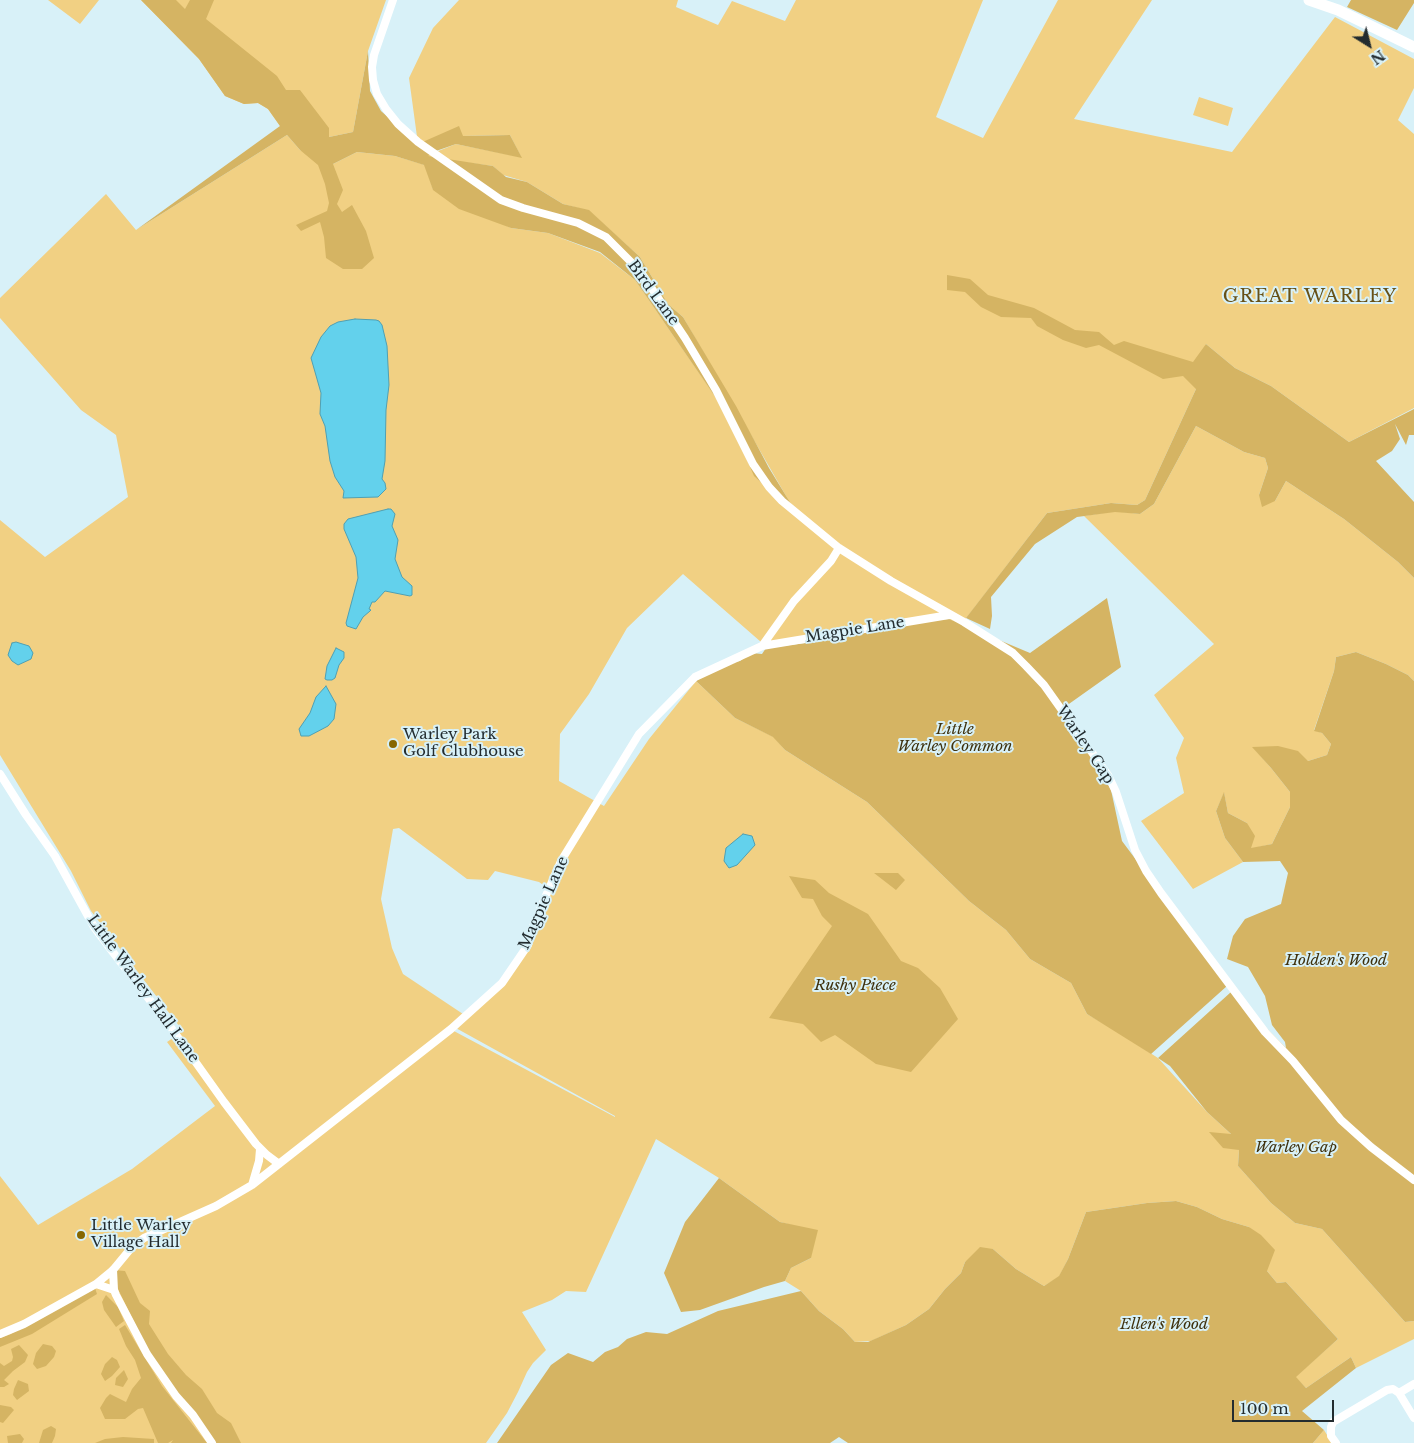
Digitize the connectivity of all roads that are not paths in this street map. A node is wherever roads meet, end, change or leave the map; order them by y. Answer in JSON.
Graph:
{"nodes":[{"id":1,"x":393,"y":0,"type":"edge"},
{"id":2,"x":1309,"y":0,"type":"edge"},
{"id":3,"x":1414,"y":47,"type":"edge"},
{"id":4,"x":840,"y":548,"type":"junction"},
{"id":5,"x":949,"y":615,"type":"junction"},
{"id":6,"x":762,"y":646,"type":"junction"},
{"id":7,"x":0,"y":774,"type":"edge"},
{"id":8,"x":260,"y":1149,"type":"junction"},
{"id":9,"x":279,"y":1164,"type":"junction"},
{"id":10,"x":1414,"y":1180,"type":"edge"},
{"id":11,"x":252,"y":1185,"type":"junction"},
{"id":12,"x":113,"y":1270,"type":"junction"},
{"id":13,"x":96,"y":1284,"type":"junction"},
{"id":14,"x":114,"y":1290,"type":"junction"},
{"id":15,"x":0,"y":1334,"type":"edge"},
{"id":16,"x":1414,"y":1384,"type":"edge"},
{"id":17,"x":1399,"y":1393,"type":"junction"},
{"id":18,"x":1414,"y":1418,"type":"edge"},
{"id":19,"x":212,"y":1443,"type":"edge"},
{"id":20,"x":1336,"y":1443,"type":"edge"}],
"edges":[{"from":1,"to":4,"type":"street","name":"Bird Lane"},
{"from":2,"to":3,"type":"main road"},
{"from":4,"to":5,"type":"street","name":"Bird Lane"},
{"from":4,"to":6,"type":"street","name":"Magpie Lane"},
{"from":5,"to":6,"type":"street","name":"Magpie Lane"},
{"from":5,"to":10,"type":"street","name":"Warley Gap"},
{"from":6,"to":9,"type":"street","name":"Magpie Lane"},
{"from":7,"to":8,"type":"street","name":"Little Warley Hall Lane"},
{"from":8,"to":9,"type":"street","name":"Little Warley Hall Lane"},
{"from":8,"to":11,"type":"street"},
{"from":9,"to":11,"type":"street","name":"Magpie Lane"},
{"from":11,"to":12,"type":"street","name":"Magpie Lane"},
{"from":12,"to":13,"type":"street","name":"Magpie Lane"},
{"from":12,"to":14,"type":"street"},
{"from":13,"to":14,"type":"street"},
{"from":13,"to":15,"type":"street","name":"Magpie Lane"},
{"from":14,"to":19,"type":"street"},
{"from":16,"to":17,"type":"street"},
{"from":17,"to":18,"type":"street"},
{"from":17,"to":20,"type":"street"}]}
